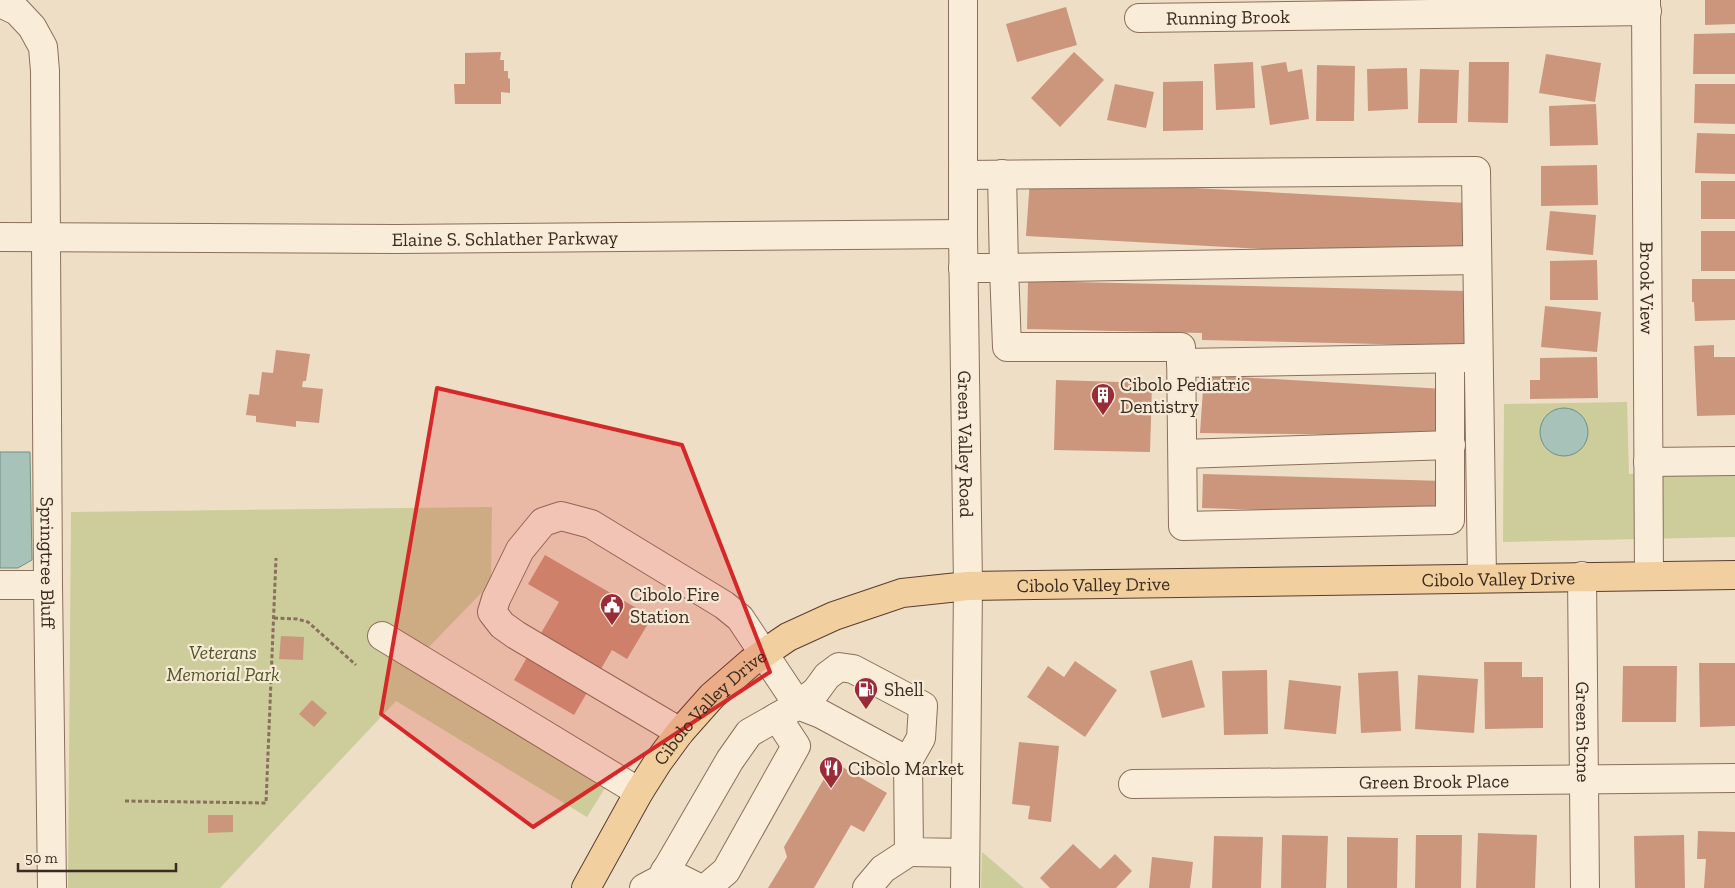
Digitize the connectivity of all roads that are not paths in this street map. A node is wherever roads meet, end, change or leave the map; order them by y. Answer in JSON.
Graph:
{"nodes":[{"id":1,"x":964,"y":0,"type":"edge"},
{"id":2,"x":0,"y":3,"type":"edge"},
{"id":3,"x":1646,"y":5,"type":"edge"},
{"id":4,"x":1139,"y":18,"type":"dead end"},
{"id":5,"x":1002,"y":174,"type":"junction"},
{"id":6,"x":963,"y":175,"type":"junction"},
{"id":7,"x":963,"y":234,"type":"junction"},
{"id":8,"x":0,"y":237,"type":"edge"},
{"id":9,"x":47,"y":237,"type":"junction"},
{"id":10,"x":1477,"y":260,"type":"junction"},
{"id":11,"x":963,"y":268,"type":"junction"},
{"id":12,"x":1004,"y":268,"type":"junction"},
{"id":13,"x":1479,"y":358,"type":"junction"},
{"id":14,"x":1450,"y":359,"type":"junction"},
{"id":15,"x":1181,"y":363,"type":"junction"},
{"id":16,"x":1451,"y":445,"type":"junction"},
{"id":17,"x":1182,"y":454,"type":"junction"},
{"id":18,"x":1735,"y":461,"type":"edge"},
{"id":19,"x":1648,"y":462,"type":"junction"},
{"id":20,"x":1735,"y":575,"type":"edge"},
{"id":21,"x":1582,"y":576,"type":"junction"},
{"id":22,"x":1648,"y":576,"type":"junction"},
{"id":23,"x":1482,"y":578,"type":"junction"},
{"id":24,"x":0,"y":585,"type":"edge"},
{"id":25,"x":48,"y":585,"type":"junction"},
{"id":26,"x":968,"y":586,"type":"junction"},
{"id":27,"x":382,"y":636,"type":"dead end"},
{"id":28,"x":763,"y":654,"type":"junction"},
{"id":29,"x":788,"y":711,"type":"junction"},
{"id":30,"x":680,"y":732,"type":"junction"},
{"id":31,"x":908,"y":760,"type":"junction"},
{"id":32,"x":1735,"y":778,"type":"edge"},
{"id":33,"x":1584,"y":780,"type":"junction"},
{"id":34,"x":1133,"y":784,"type":"dead end"},
{"id":35,"x":639,"y":792,"type":"junction"},
{"id":36,"x":909,"y":852,"type":"junction"},
{"id":37,"x":965,"y":853,"type":"junction"},
{"id":38,"x":665,"y":871,"type":"junction"},
{"id":39,"x":593,"y":886,"type":"edge"},
{"id":40,"x":52,"y":888,"type":"edge"},
{"id":41,"x":644,"y":888,"type":"edge"},
{"id":42,"x":699,"y":888,"type":"edge"},
{"id":43,"x":706,"y":888,"type":"edge"},
{"id":44,"x":867,"y":888,"type":"edge"},
{"id":45,"x":965,"y":888,"type":"edge"},
{"id":46,"x":1585,"y":888,"type":"edge"}],
"edges":[{"from":1,"to":6,"type":"street","name":"Green Valley Road"},
{"from":2,"to":9,"type":"street","name":"Springtree Bluff"},
{"from":3,"to":4,"type":"street","name":"Running Brook"},
{"from":3,"to":19,"type":"street","name":"Brook View"},
{"from":5,"to":6,"type":"street"},
{"from":5,"to":10,"type":"street"},
{"from":5,"to":12,"type":"street"},
{"from":6,"to":7,"type":"street","name":"Green Valley Road"},
{"from":7,"to":9,"type":"street","name":"Elaine S. Schlather Parkway"},
{"from":7,"to":11,"type":"street","name":"Green Valley Road"},
{"from":8,"to":9,"type":"street","name":"Elaine S. Schlather Parkway"},
{"from":9,"to":25,"type":"street","name":"Springtree Bluff"},
{"from":10,"to":12,"type":"street"},
{"from":10,"to":13,"type":"street"},
{"from":11,"to":12,"type":"street"},
{"from":11,"to":26,"type":"street","name":"Green Valley Road"},
{"from":12,"to":15,"type":"street"},
{"from":13,"to":14,"type":"street"},
{"from":13,"to":23,"type":"street"},
{"from":14,"to":15,"type":"street"},
{"from":14,"to":16,"type":"street"},
{"from":15,"to":17,"type":"street"},
{"from":16,"to":17,"type":"street"},
{"from":16,"to":17,"type":"street"},
{"from":18,"to":19,"type":"street"},
{"from":19,"to":22,"type":"street","name":"Brook View"},
{"from":20,"to":22,"type":"main road","name":"Cibolo Valley Drive"},
{"from":21,"to":22,"type":"main road","name":"Cibolo Valley Drive"},
{"from":21,"to":23,"type":"main road","name":"Cibolo Valley Drive"},
{"from":21,"to":33,"type":"street","name":"Green Stone"},
{"from":23,"to":26,"type":"main road","name":"Cibolo Valley Drive"},
{"from":24,"to":25,"type":"street"},
{"from":25,"to":40,"type":"street","name":"Springtree Bluff"},
{"from":26,"to":28,"type":"main road","name":"Cibolo Valley Drive"},
{"from":26,"to":37,"type":"street","name":"Green Valley Road"},
{"from":27,"to":35,"type":"street"},
{"from":28,"to":29,"type":"street"},
{"from":28,"to":30,"type":"main road","name":"Cibolo Valley Drive"},
{"from":28,"to":30,"type":"street"},
{"from":29,"to":31,"type":"street"},
{"from":29,"to":31,"type":"street"},
{"from":29,"to":38,"type":"street"},
{"from":29,"to":43,"type":"street"},
{"from":30,"to":35,"type":"main road","name":"Cibolo Valley Drive"},
{"from":31,"to":36,"type":"street"},
{"from":32,"to":33,"type":"street","name":"Green Brook Place"},
{"from":33,"to":34,"type":"street","name":"Green Brook Place"},
{"from":33,"to":46,"type":"street","name":"Green Stone"},
{"from":35,"to":39,"type":"main road","name":"Cibolo Valley Drive"},
{"from":36,"to":37,"type":"street"},
{"from":36,"to":44,"type":"street"},
{"from":37,"to":45,"type":"street","name":"Green Valley Road"},
{"from":38,"to":41,"type":"street"},
{"from":38,"to":42,"type":"street"}]}
